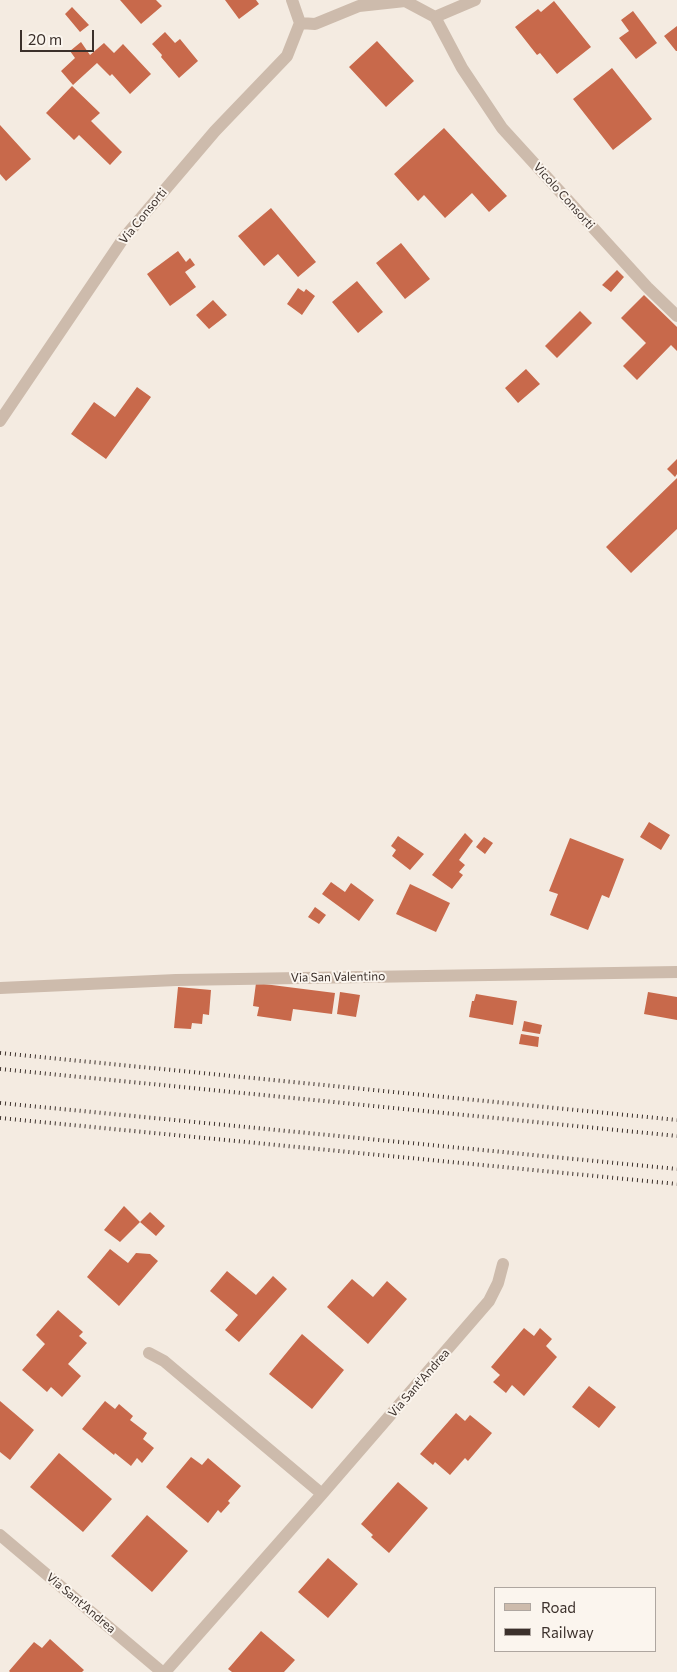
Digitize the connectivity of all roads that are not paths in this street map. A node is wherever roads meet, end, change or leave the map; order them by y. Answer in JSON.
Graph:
{"nodes":[{"id":1,"x":292,"y":0,"type":"edge"},
{"id":2,"x":475,"y":0,"type":"edge"},
{"id":3,"x":435,"y":17,"type":"junction"},
{"id":4,"x":300,"y":23,"type":"junction"},
{"id":5,"x":677,"y":316,"type":"edge"},
{"id":6,"x":0,"y":420,"type":"edge"},
{"id":7,"x":677,"y":972,"type":"edge"},
{"id":8,"x":0,"y":988,"type":"edge"},
{"id":9,"x":503,"y":1264,"type":"dead end"},
{"id":10,"x":149,"y":1353,"type":"dead end"},
{"id":11,"x":322,"y":1494,"type":"junction"},
{"id":12,"x":0,"y":1535,"type":"edge"},
{"id":13,"x":163,"y":1672,"type":"edge"}],
"edges":[{"from":1,"to":4,"type":"street"},
{"from":2,"to":3,"type":"street"},
{"from":3,"to":4,"type":"street"},
{"from":3,"to":5,"type":"street","name":"Vicolo Consorti"},
{"from":4,"to":6,"type":"street","name":"Via Consorti"},
{"from":7,"to":8,"type":"street","name":"Via San Valentino"},
{"from":9,"to":11,"type":"street","name":"Via Sant'Andrea"},
{"from":10,"to":11,"type":"street"},
{"from":11,"to":13,"type":"street","name":"Via Sant'Andrea"},
{"from":12,"to":13,"type":"street","name":"Via Sant'Andrea"}]}
